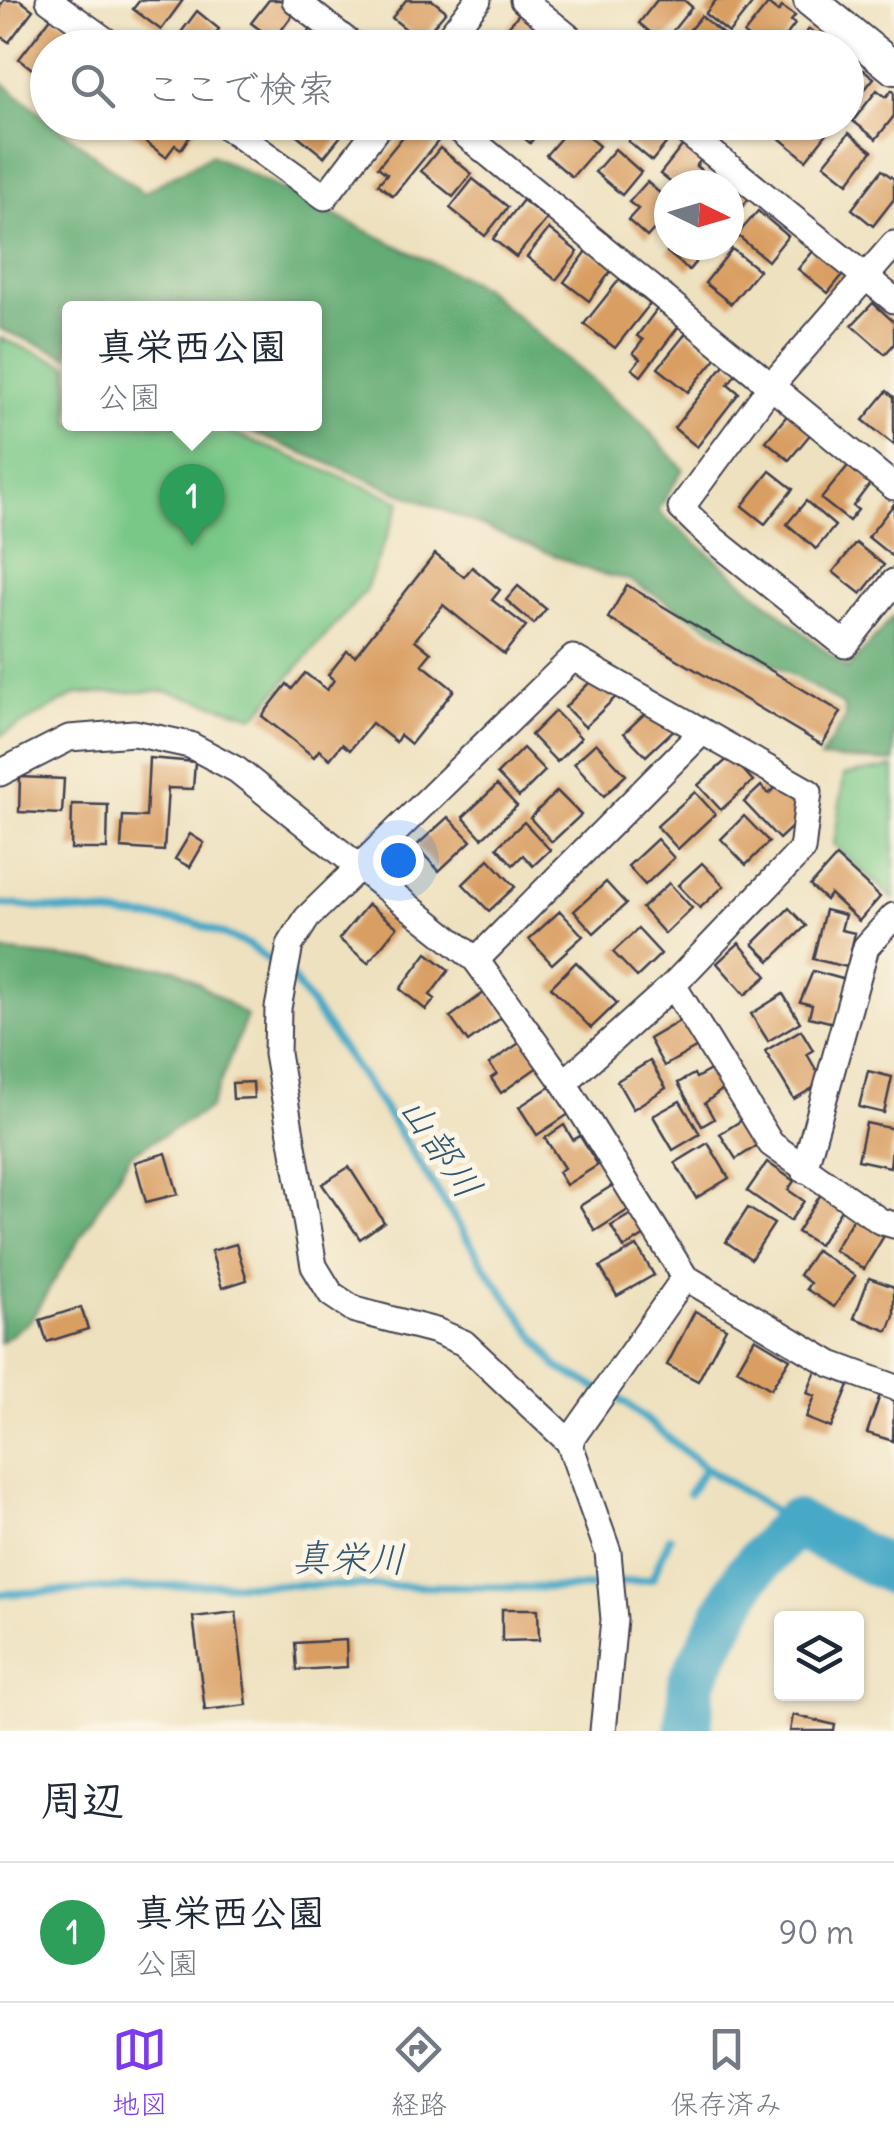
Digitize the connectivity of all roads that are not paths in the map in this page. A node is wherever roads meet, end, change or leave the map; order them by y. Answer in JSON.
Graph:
{"nodes":[{"id":1,"x":49,"y":0,"type":"edge"},
{"id":2,"x":295,"y":0,"type":"edge"},
{"id":3,"x":478,"y":0,"type":"edge"},
{"id":4,"x":523,"y":0,"type":"edge"},
{"id":5,"x":810,"y":0,"type":"edge"},
{"id":6,"x":91,"y":30,"type":"edge"},
{"id":7,"x":333,"y":30,"type":"edge"},
{"id":8,"x":454,"y":30,"type":"edge"},
{"id":9,"x":560,"y":30,"type":"edge"},
{"id":10,"x":847,"y":30,"type":"edge"},
{"id":11,"x":864,"y":44,"type":"edge"},
{"id":12,"x":894,"y":68,"type":"edge"},
{"id":13,"x":245,"y":140,"type":"edge"},
{"id":14,"x":368,"y":140,"type":"edge"},
{"id":15,"x":472,"y":140,"type":"edge"},
{"id":16,"x":696,"y":140,"type":"edge"},
{"id":17,"x":894,"y":244,"type":"edge"},
{"id":18,"x":866,"y":278,"type":"junction"},
{"id":19,"x":894,"y":300,"type":"edge"},
{"id":20,"x":772,"y":386,"type":"junction"},
{"id":21,"x":894,"y":486,"type":"edge"},
{"id":22,"x":894,"y":582,"type":"edge"},
{"id":23,"x":702,"y":732,"type":"junction"},
{"id":24,"x":0,"y":773,"type":"edge"},
{"id":25,"x":360,"y":867,"type":"junction"},
{"id":26,"x":894,"y":916,"type":"edge"},
{"id":27,"x":476,"y":960,"type":"junction"},
{"id":28,"x":673,"y":986,"type":"junction"},
{"id":29,"x":564,"y":1083,"type":"junction"},
{"id":30,"x":804,"y":1170,"type":"junction"},
{"id":31,"x":894,"y":1226,"type":"edge"},
{"id":32,"x":685,"y":1277,"type":"junction"},
{"id":33,"x":894,"y":1387,"type":"edge"},
{"id":34,"x":575,"y":1434,"type":"junction"},
{"id":35,"x":602,"y":1731,"type":"edge"}],
"edges":[{"from":1,"to":6,"type":"street"},
{"from":2,"to":7,"type":"street"},
{"from":3,"to":8,"type":"street"},
{"from":4,"to":9,"type":"street"},
{"from":5,"to":10,"type":"street"},
{"from":11,"to":12,"type":"street"},
{"from":13,"to":14,"type":"street"},
{"from":15,"to":20,"type":"street"},
{"from":16,"to":18,"type":"street"},
{"from":17,"to":18,"type":"street"},
{"from":18,"to":19,"type":"street"},
{"from":18,"to":20,"type":"street"},
{"from":20,"to":21,"type":"street"},
{"from":20,"to":22,"type":"street"},
{"from":23,"to":25,"type":"street"},
{"from":23,"to":27,"type":"street"},
{"from":23,"to":28,"type":"street"},
{"from":24,"to":25,"type":"street"},
{"from":25,"to":27,"type":"street"},
{"from":25,"to":34,"type":"street"},
{"from":26,"to":30,"type":"street"},
{"from":27,"to":29,"type":"street"},
{"from":28,"to":29,"type":"street"},
{"from":28,"to":30,"type":"street"},
{"from":29,"to":32,"type":"street"},
{"from":30,"to":31,"type":"street"},
{"from":32,"to":33,"type":"street"},
{"from":32,"to":34,"type":"street"},
{"from":34,"to":35,"type":"street"}]}
